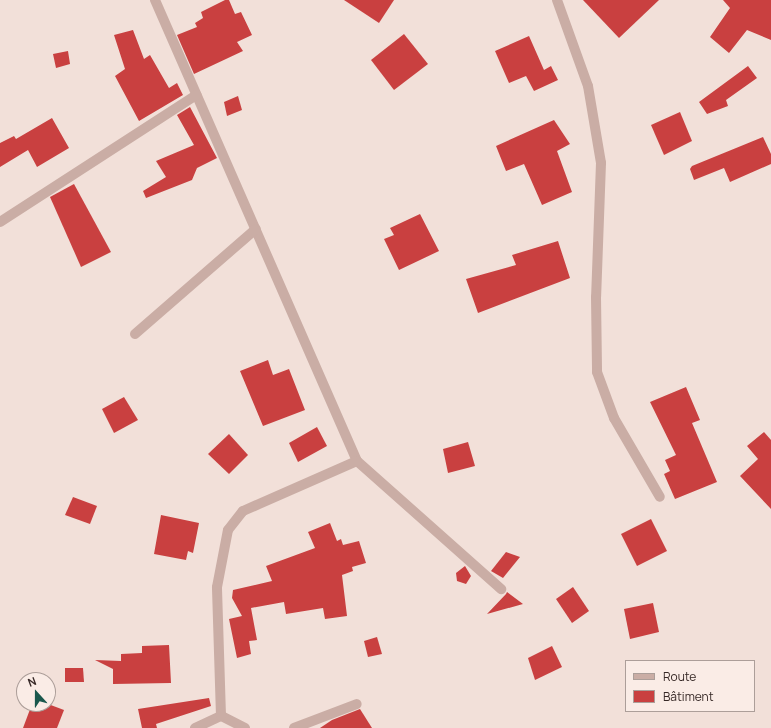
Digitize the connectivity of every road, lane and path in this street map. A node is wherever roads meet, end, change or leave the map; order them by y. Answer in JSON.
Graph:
{"nodes":[{"id":1,"x":155,"y":0,"type":"edge"},
{"id":2,"x":557,"y":0,"type":"edge"},
{"id":3,"x":196,"y":95,"type":"junction"},
{"id":4,"x":0,"y":222,"type":"edge"},
{"id":5,"x":256,"y":228,"type":"junction"},
{"id":6,"x":135,"y":334,"type":"dead end"},
{"id":7,"x":357,"y":460,"type":"junction"},
{"id":8,"x":660,"y":498,"type":"dead end"},
{"id":9,"x":501,"y":589,"type":"dead end"},
{"id":10,"x":357,"y":704,"type":"dead end"},
{"id":11,"x":221,"y":716,"type":"junction"},
{"id":12,"x":195,"y":728,"type":"edge"},
{"id":13,"x":245,"y":728,"type":"edge"},
{"id":14,"x":294,"y":728,"type":"edge"}],
"edges":[{"from":1,"to":3,"type":"street"},
{"from":2,"to":8,"type":"street"},
{"from":3,"to":4,"type":"street"},
{"from":3,"to":5,"type":"street"},
{"from":5,"to":6,"type":"street"},
{"from":5,"to":7,"type":"street"},
{"from":7,"to":9,"type":"street"},
{"from":7,"to":11,"type":"street"},
{"from":10,"to":14,"type":"street"},
{"from":11,"to":12,"type":"street"},
{"from":11,"to":13,"type":"street"}]}
